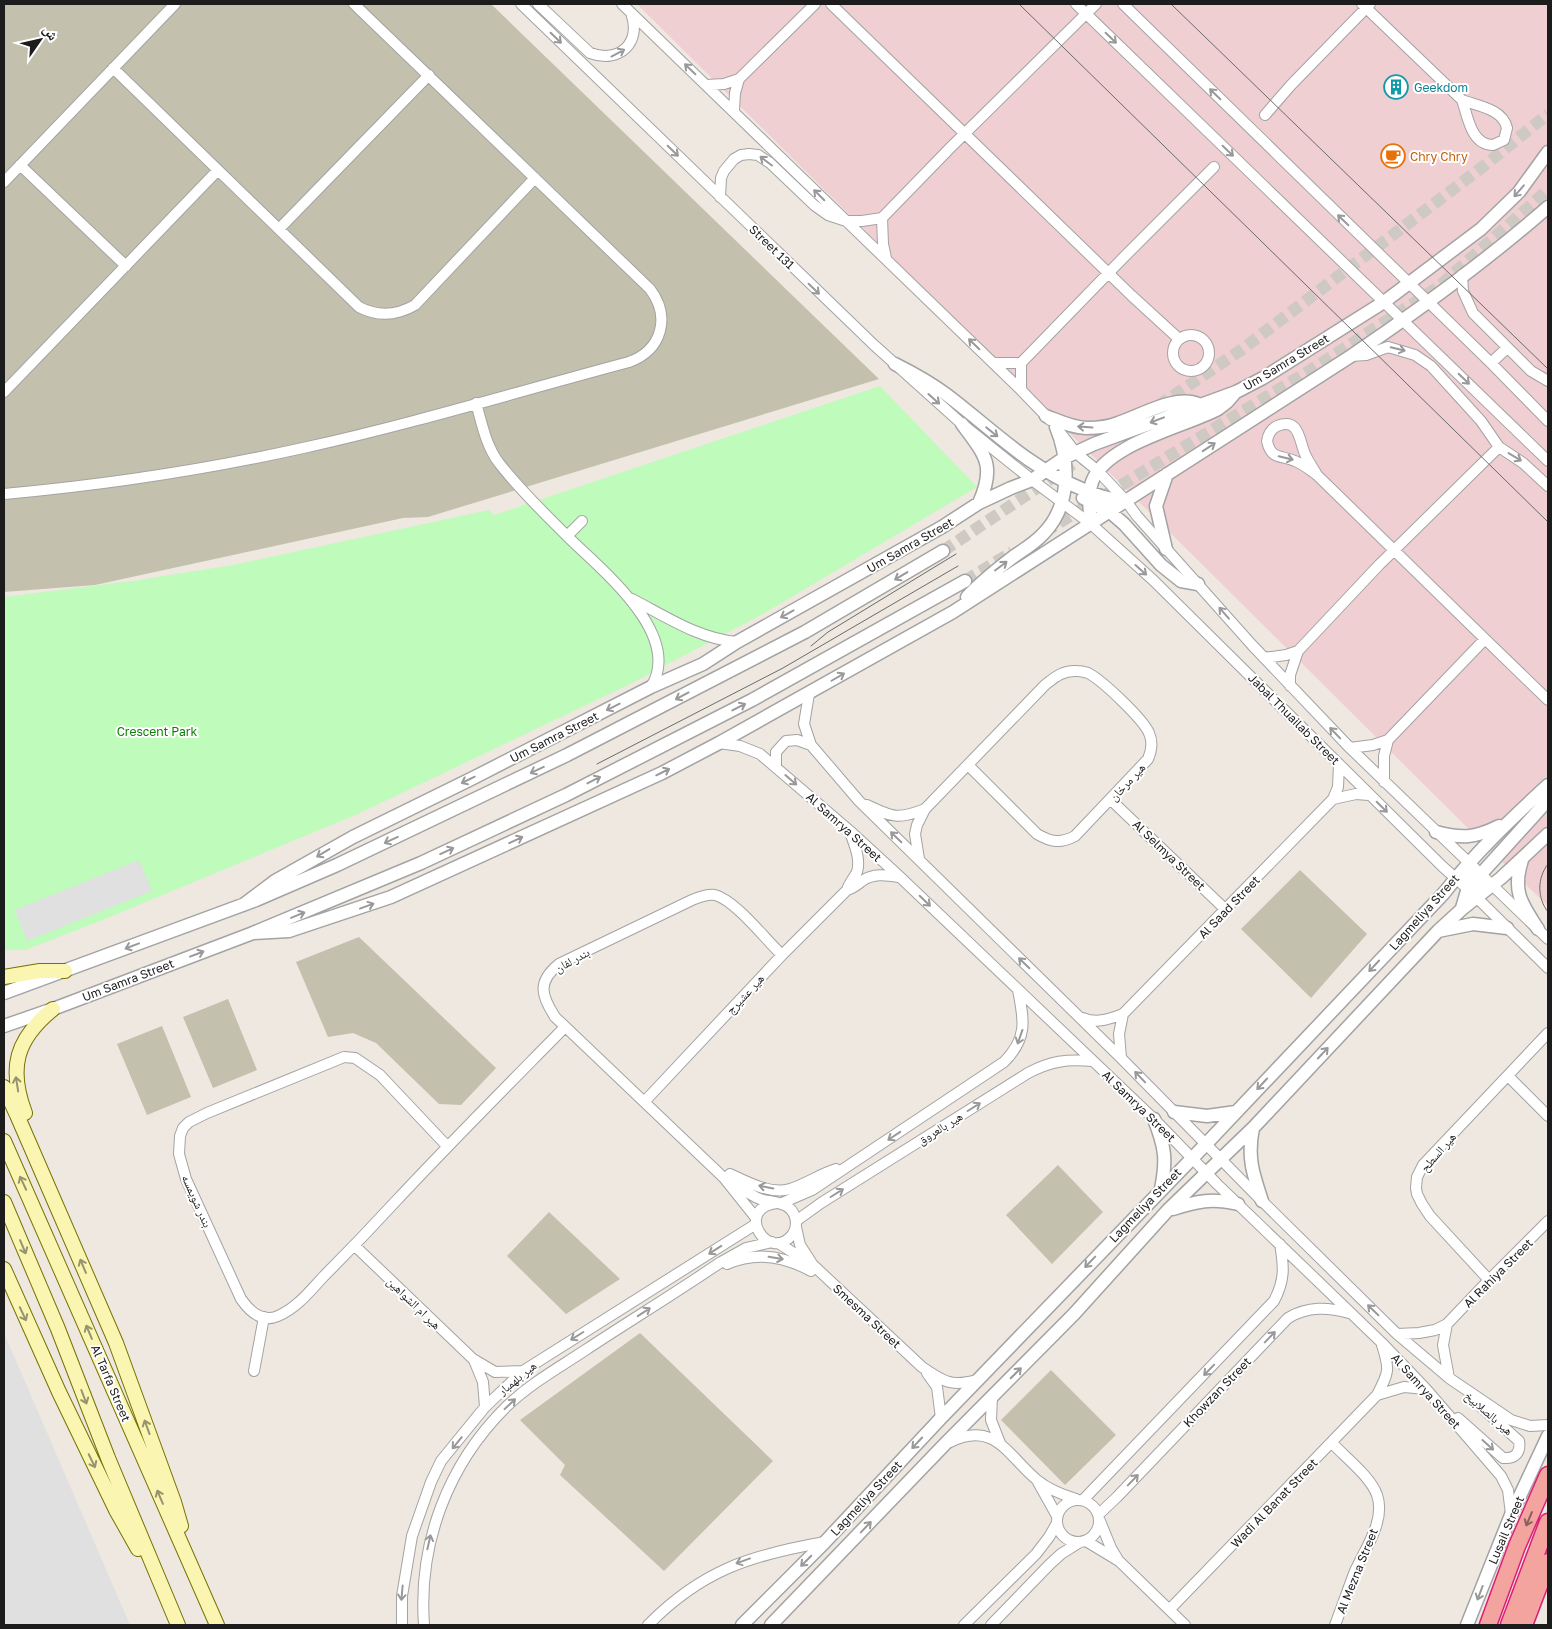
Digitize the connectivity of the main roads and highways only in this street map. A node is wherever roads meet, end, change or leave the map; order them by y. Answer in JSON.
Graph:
{"nodes":[{"id":1,"x":65,"y":971,"type":"road end"},
{"id":2,"x":4,"y":977,"type":"edge"},
{"id":3,"x":53,"y":1009,"type":"road end"},
{"id":4,"x":4,"y":1087,"type":"edge"},
{"id":5,"x":4,"y":1141,"type":"edge"},
{"id":6,"x":32,"y":1148,"type":"junction"},
{"id":7,"x":4,"y":1202,"type":"edge"},
{"id":8,"x":4,"y":1269,"type":"edge"},
{"id":9,"x":1548,"y":1475,"type":"edge"},
{"id":10,"x":1548,"y":1522,"type":"edge"},
{"id":11,"x":1548,"y":1562,"type":"edge"},
{"id":12,"x":194,"y":1574,"type":"junction"},
{"id":13,"x":162,"y":1588,"type":"junction"},
{"id":14,"x":178,"y":1625,"type":"edge"},
{"id":15,"x":217,"y":1625,"type":"edge"},
{"id":16,"x":1488,"y":1625,"type":"edge"},
{"id":17,"x":1509,"y":1625,"type":"edge"},
{"id":18,"x":1524,"y":1625,"type":"edge"}],
"edges":[{"from":1,"to":2,"type":"main road"},
{"from":6,"to":3,"type":"main road","one_way":true},
{"from":4,"to":6,"type":"main road"},
{"from":12,"to":5,"type":"main road","name":"Al Tarfa Street","one_way":true},
{"from":12,"to":6,"type":"main road","one_way":true},
{"from":7,"to":13,"type":"main road","one_way":true},
{"from":8,"to":13,"type":"main road","one_way":true},
{"from":9,"to":16,"type":"highway","one_way":true},
{"from":10,"to":17,"type":"highway"},
{"from":11,"to":18,"type":"highway"},
{"from":12,"to":15,"type":"main road","name":"Al Tarfa Street"},
{"from":13,"to":14,"type":"main road"}]}
